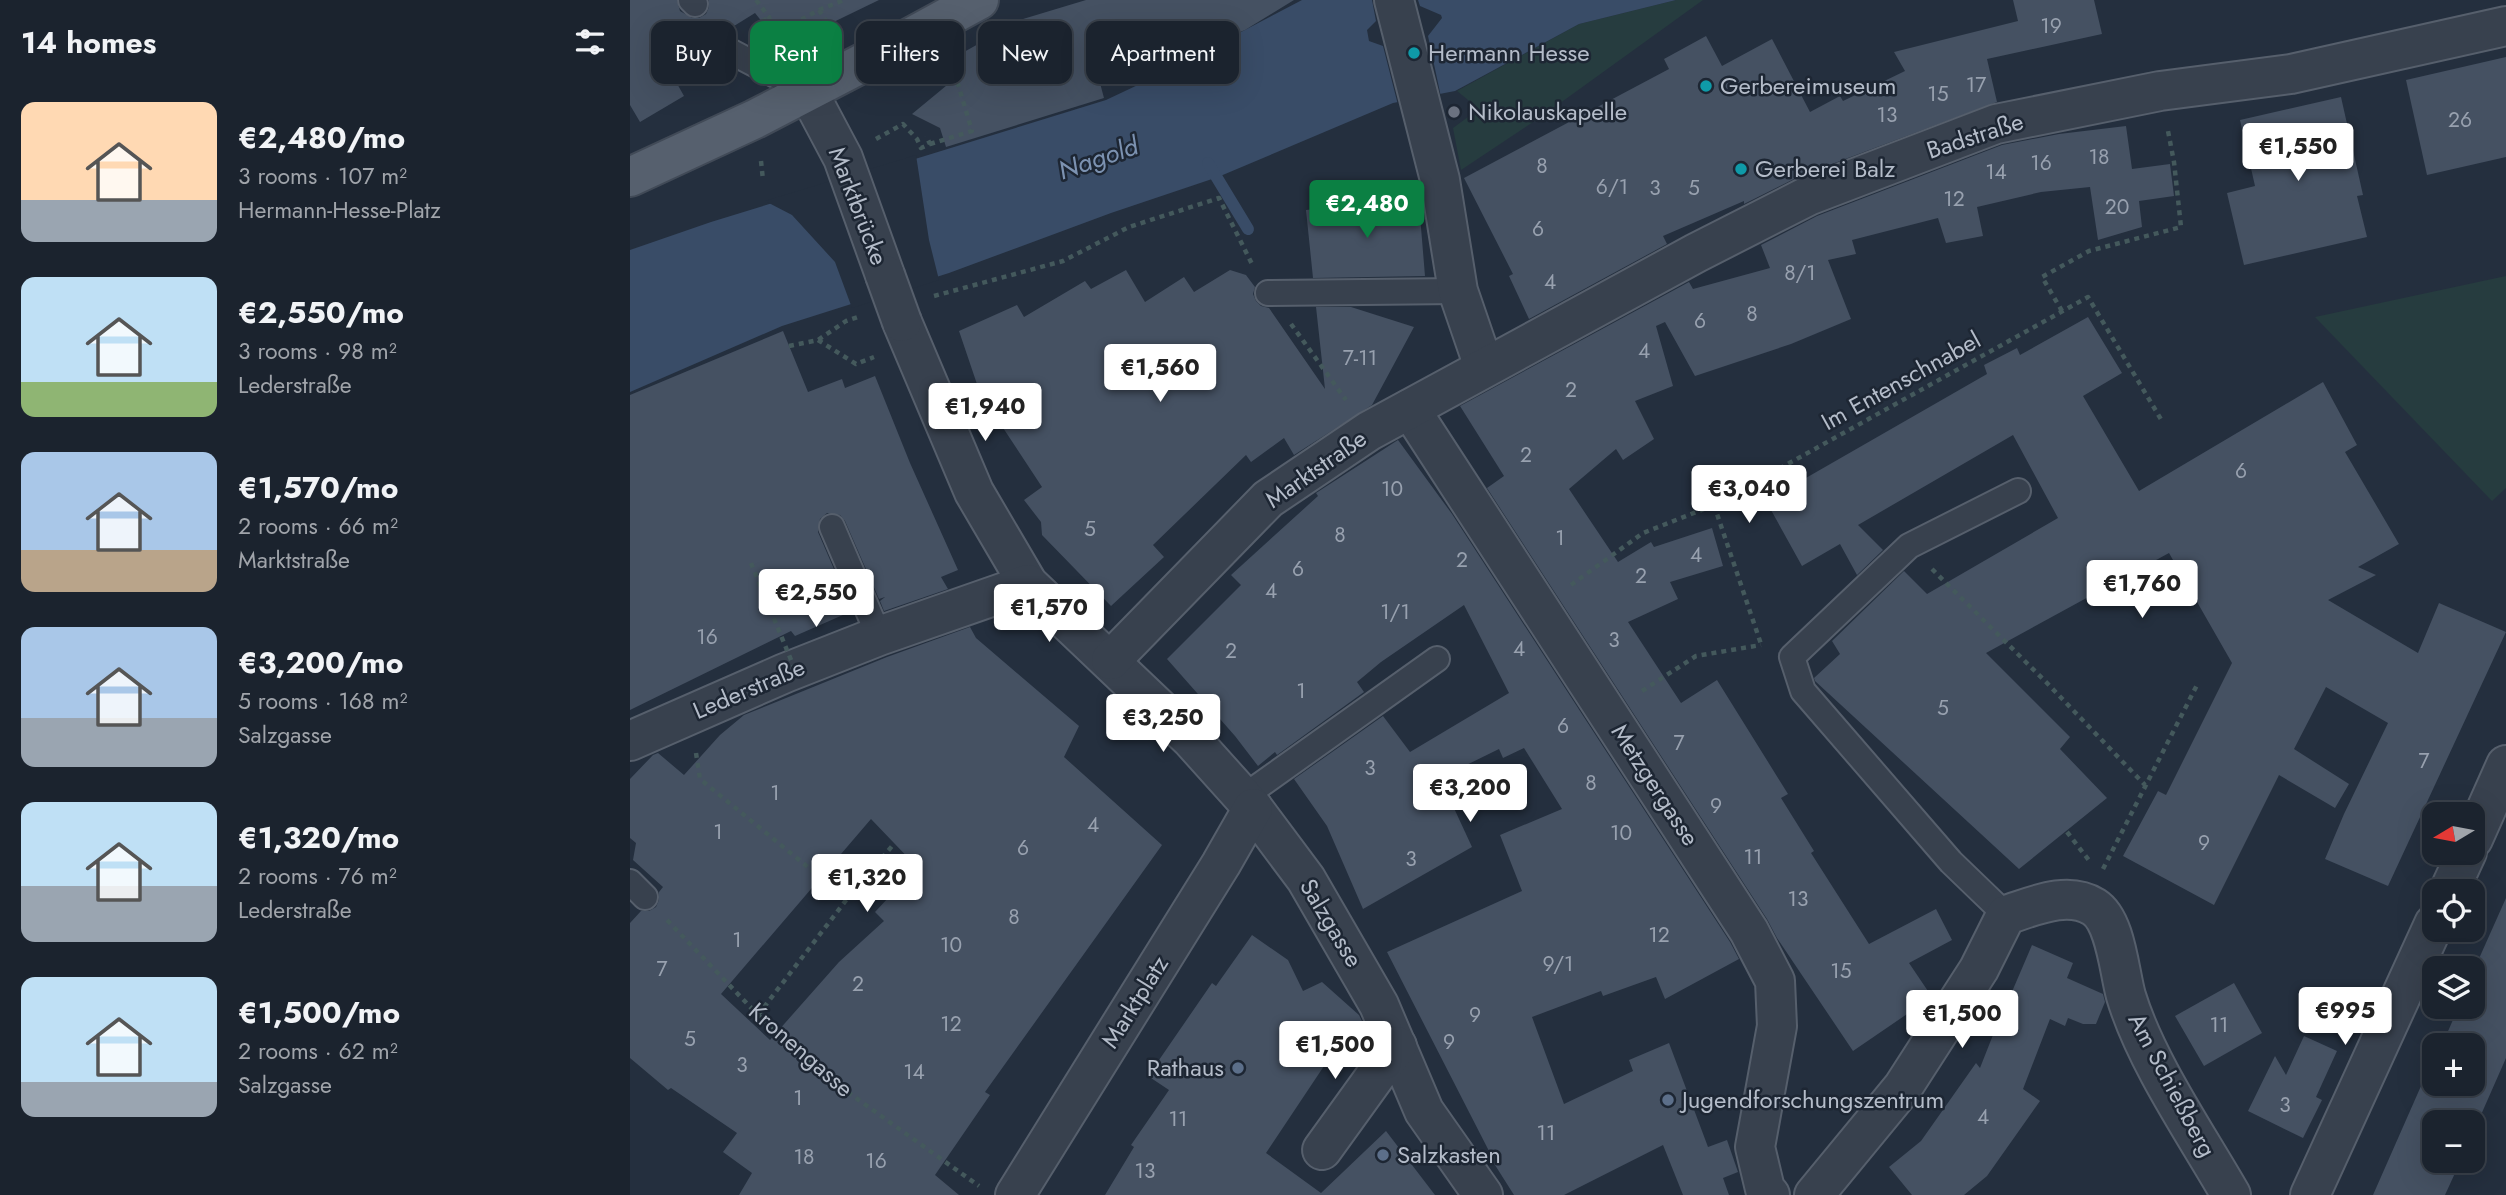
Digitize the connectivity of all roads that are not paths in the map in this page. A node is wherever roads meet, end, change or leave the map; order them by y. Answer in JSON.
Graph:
{"nodes":[{"id":1,"x":978,"y":0,"type":"edge"},
{"id":2,"x":1394,"y":0,"type":"edge"},
{"id":3,"x":2506,"y":26,"type":"edge"},
{"id":4,"x":736,"y":54,"type":"edge"},
{"id":5,"x":808,"y":92,"type":"junction"},
{"id":6,"x":630,"y":177,"type":"edge"},
{"id":7,"x":1458,"y":291,"type":"junction"},
{"id":8,"x":1268,"y":293,"type":"road end"},
{"id":9,"x":1484,"y":367,"type":"junction"},
{"id":10,"x":1410,"y":409,"type":"junction"},
{"id":11,"x":2018,"y":491,"type":"dead end"},
{"id":12,"x":831,"y":527,"type":"dead end"},
{"id":13,"x":1028,"y":584,"type":"junction"},
{"id":14,"x":879,"y":636,"type":"junction"},
{"id":15,"x":1437,"y":659,"type":"dead end"},
{"id":16,"x":1111,"y":660,"type":"junction"},
{"id":17,"x":630,"y":741,"type":"edge"},
{"id":18,"x":2506,"y":765,"type":"edge"},
{"id":19,"x":1247,"y":803,"type":"junction"},
{"id":20,"x":2485,"y":812,"type":"edge"},
{"id":21,"x":2006,"y":915,"type":"junction"},
{"id":22,"x":2426,"y":942,"type":"edge"},
{"id":23,"x":1397,"y":1046,"type":"junction"},
{"id":24,"x":1322,"y":1150,"type":"dead end"},
{"id":25,"x":998,"y":1191,"type":"edge"},
{"id":26,"x":1483,"y":1195,"type":"edge"},
{"id":27,"x":1770,"y":1195,"type":"edge"},
{"id":28,"x":1814,"y":1195,"type":"edge"},
{"id":29,"x":2231,"y":1195,"type":"edge"},
{"id":30,"x":2310,"y":1195,"type":"edge"}],
"edges":[{"from":1,"to":5,"type":"main road"},
{"from":2,"to":7,"type":"street"},
{"from":3,"to":9,"type":"street","name":"Badstraße"},
{"from":4,"to":5,"type":"lane"},
{"from":5,"to":6,"type":"main road"},
{"from":5,"to":13,"type":"street","name":"Marktbrücke","bridge":true},
{"from":7,"to":8,"type":"lane"},
{"from":7,"to":9,"type":"street"},
{"from":9,"to":10,"type":"street","name":"Marktstraße"},
{"from":10,"to":16,"type":"street","name":"Marktstraße"},
{"from":10,"to":27,"type":"street","name":"Metzgergasse"},
{"from":11,"to":21,"type":"lane"},
{"from":12,"to":14,"type":"lane"},
{"from":13,"to":14,"type":"street","name":"Lederstraße"},
{"from":13,"to":16,"type":"street"},
{"from":14,"to":17,"type":"street","name":"Lederstraße"},
{"from":15,"to":19,"type":"lane"},
{"from":16,"to":19,"type":"street"},
{"from":18,"to":20,"type":"street"},
{"from":19,"to":23,"type":"street","name":"Salzgasse"},
{"from":19,"to":25,"type":"street","name":"Marktplatz"},
{"from":21,"to":28,"type":"street"},
{"from":21,"to":29,"type":"street","name":"Am Schießberg"},
{"from":22,"to":30,"type":"street"},
{"from":23,"to":24,"type":"street"},
{"from":23,"to":26,"type":"street","name":"Salzgasse"}]}
